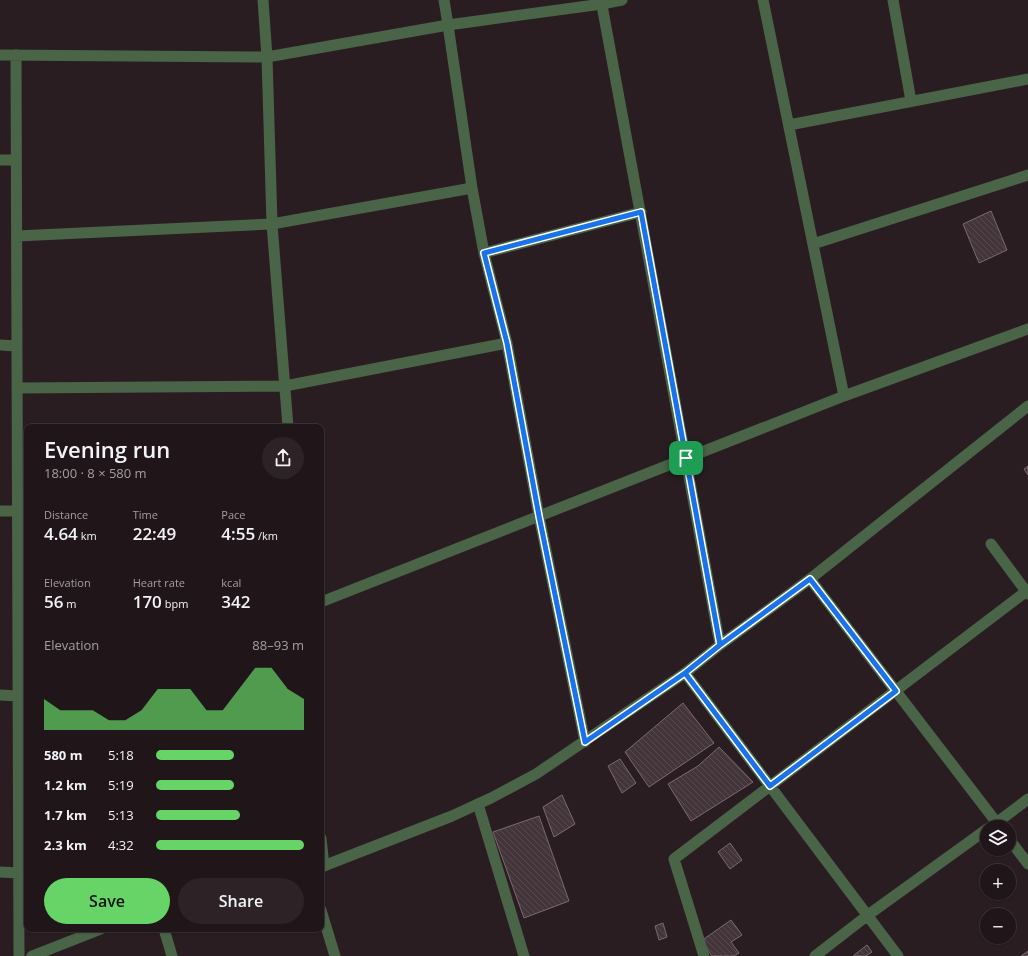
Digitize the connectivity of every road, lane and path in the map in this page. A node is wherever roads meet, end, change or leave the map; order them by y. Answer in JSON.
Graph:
{"nodes":[{"id":1,"x":263,"y":0,"type":"edge"},
{"id":2,"x":444,"y":0,"type":"edge"},
{"id":3,"x":622,"y":0,"type":"edge"},
{"id":4,"x":763,"y":0,"type":"edge"},
{"id":5,"x":893,"y":0,"type":"edge"},
{"id":6,"x":602,"y":2,"type":"edge"},
{"id":7,"x":448,"y":25,"type":"junction"},
{"id":8,"x":0,"y":55,"type":"edge"},
{"id":9,"x":16,"y":55,"type":"junction"},
{"id":10,"x":266,"y":57,"type":"junction"},
{"id":11,"x":1028,"y":79,"type":"edge"},
{"id":12,"x":911,"y":101,"type":"junction"},
{"id":13,"x":789,"y":125,"type":"junction"},
{"id":14,"x":0,"y":160,"type":"edge"},
{"id":15,"x":16,"y":160,"type":"junction"},
{"id":16,"x":1028,"y":175,"type":"edge"},
{"id":17,"x":472,"y":188,"type":"junction"},
{"id":18,"x":641,"y":212,"type":"junction"},
{"id":19,"x":272,"y":224,"type":"junction"},
{"id":20,"x":17,"y":236,"type":"junction"},
{"id":21,"x":813,"y":244,"type":"junction"},
{"id":22,"x":484,"y":253,"type":"junction"},
{"id":23,"x":1028,"y":329,"type":"edge"},
{"id":24,"x":507,"y":343,"type":"junction"},
{"id":25,"x":0,"y":345,"type":"edge"},
{"id":26,"x":17,"y":346,"type":"junction"},
{"id":27,"x":285,"y":386,"type":"junction"},
{"id":28,"x":17,"y":388,"type":"junction"},
{"id":29,"x":844,"y":396,"type":"junction"},
{"id":30,"x":1028,"y":406,"type":"edge"},
{"id":31,"x":288,"y":424,"type":"edge"},
{"id":32,"x":686,"y":458,"type":"junction"},
{"id":33,"x":0,"y":511,"type":"edge"},
{"id":34,"x":18,"y":511,"type":"junction"},
{"id":35,"x":539,"y":516,"type":"junction"},
{"id":36,"x":991,"y":544,"type":"dead end"},
{"id":37,"x":22,"y":547,"type":"edge"},
{"id":38,"x":810,"y":579,"type":"junction"},
{"id":39,"x":1028,"y":592,"type":"edge"},
{"id":40,"x":324,"y":601,"type":"edge"},
{"id":41,"x":720,"y":645,"type":"junction"},
{"id":42,"x":685,"y":673,"type":"junction"},
{"id":43,"x":896,"y":691,"type":"junction"},
{"id":44,"x":0,"y":696,"type":"edge"},
{"id":45,"x":18,"y":696,"type":"junction"},
{"id":46,"x":23,"y":724,"type":"edge"},
{"id":47,"x":585,"y":742,"type":"junction"},
{"id":48,"x":770,"y":786,"type":"junction"},
{"id":49,"x":1028,"y":799,"type":"edge"},
{"id":50,"x":478,"y":804,"type":"junction"},
{"id":51,"x":991,"y":820,"type":"edge"},
{"id":52,"x":1002,"y":820,"type":"edge"},
{"id":53,"x":980,"y":834,"type":"edge"},
{"id":54,"x":1016,"y":848,"type":"edge"},
{"id":55,"x":1028,"y":864,"type":"edge"},
{"id":56,"x":324,"y":866,"type":"edge"},
{"id":57,"x":0,"y":872,"type":"edge"},
{"id":58,"x":19,"y":873,"type":"junction"},
{"id":59,"x":868,"y":915,"type":"junction"},
{"id":60,"x":324,"y":920,"type":"edge"},
{"id":61,"x":93,"y":932,"type":"edge"},
{"id":62,"x":165,"y":932,"type":"edge"},
{"id":63,"x":20,"y":956,"type":"edge"},
{"id":64,"x":32,"y":956,"type":"edge"},
{"id":65,"x":172,"y":956,"type":"edge"},
{"id":66,"x":335,"y":956,"type":"edge"},
{"id":67,"x":524,"y":956,"type":"edge"},
{"id":68,"x":704,"y":956,"type":"edge"},
{"id":69,"x":815,"y":956,"type":"edge"},
{"id":70,"x":898,"y":956,"type":"edge"}],
"edges":[{"from":1,"to":10,"type":"street"},
{"from":2,"to":7,"type":"street"},
{"from":3,"to":6,"type":"street"},
{"from":4,"to":13,"type":"street"},
{"from":5,"to":12,"type":"street"},
{"from":6,"to":7,"type":"street"},
{"from":6,"to":18,"type":"street"},
{"from":7,"to":10,"type":"street"},
{"from":7,"to":17,"type":"street"},
{"from":8,"to":9,"type":"street"},
{"from":9,"to":10,"type":"street"},
{"from":9,"to":15,"type":"street"},
{"from":10,"to":19,"type":"street"},
{"from":11,"to":12,"type":"street"},
{"from":12,"to":13,"type":"street"},
{"from":13,"to":21,"type":"street"},
{"from":14,"to":15,"type":"street"},
{"from":15,"to":20,"type":"street"},
{"from":16,"to":21,"type":"street"},
{"from":17,"to":19,"type":"street"},
{"from":17,"to":22,"type":"street"},
{"from":18,"to":22,"type":"street"},
{"from":18,"to":32,"type":"street"},
{"from":19,"to":20,"type":"street"},
{"from":19,"to":27,"type":"street"},
{"from":20,"to":26,"type":"street"},
{"from":21,"to":29,"type":"street"},
{"from":22,"to":24,"type":"street"},
{"from":23,"to":29,"type":"street"},
{"from":24,"to":27,"type":"street"},
{"from":24,"to":35,"type":"street"},
{"from":25,"to":26,"type":"street"},
{"from":26,"to":28,"type":"street"},
{"from":27,"to":28,"type":"street"},
{"from":27,"to":31,"type":"street"},
{"from":28,"to":34,"type":"street"},
{"from":29,"to":32,"type":"street"},
{"from":30,"to":38,"type":"street"},
{"from":32,"to":35,"type":"street"},
{"from":32,"to":41,"type":"street"},
{"from":33,"to":34,"type":"street"},
{"from":34,"to":37,"type":"street"},
{"from":35,"to":40,"type":"street"},
{"from":35,"to":47,"type":"street"},
{"from":36,"to":39,"type":"street"},
{"from":37,"to":45,"type":"street"},
{"from":38,"to":41,"type":"street"},
{"from":38,"to":43,"type":"street"},
{"from":39,"to":43,"type":"street"},
{"from":41,"to":42,"type":"street"},
{"from":42,"to":47,"type":"street"},
{"from":42,"to":48,"type":"street"},
{"from":43,"to":48,"type":"street"},
{"from":43,"to":51,"type":"street"},
{"from":44,"to":45,"type":"street"},
{"from":45,"to":46,"type":"street"},
{"from":46,"to":58,"type":"street"},
{"from":47,"to":50,"type":"street"},
{"from":48,"to":59,"type":"street"},
{"from":48,"to":68,"type":"street"},
{"from":49,"to":52,"type":"street"},
{"from":50,"to":56,"type":"street"},
{"from":50,"to":67,"type":"street"},
{"from":53,"to":59,"type":"street"},
{"from":54,"to":55,"type":"street"},
{"from":57,"to":58,"type":"street"},
{"from":58,"to":63,"type":"street"},
{"from":59,"to":69,"type":"street"},
{"from":59,"to":70,"type":"street"},
{"from":60,"to":66,"type":"street"},
{"from":61,"to":64,"type":"street"},
{"from":62,"to":65,"type":"street"}]}
